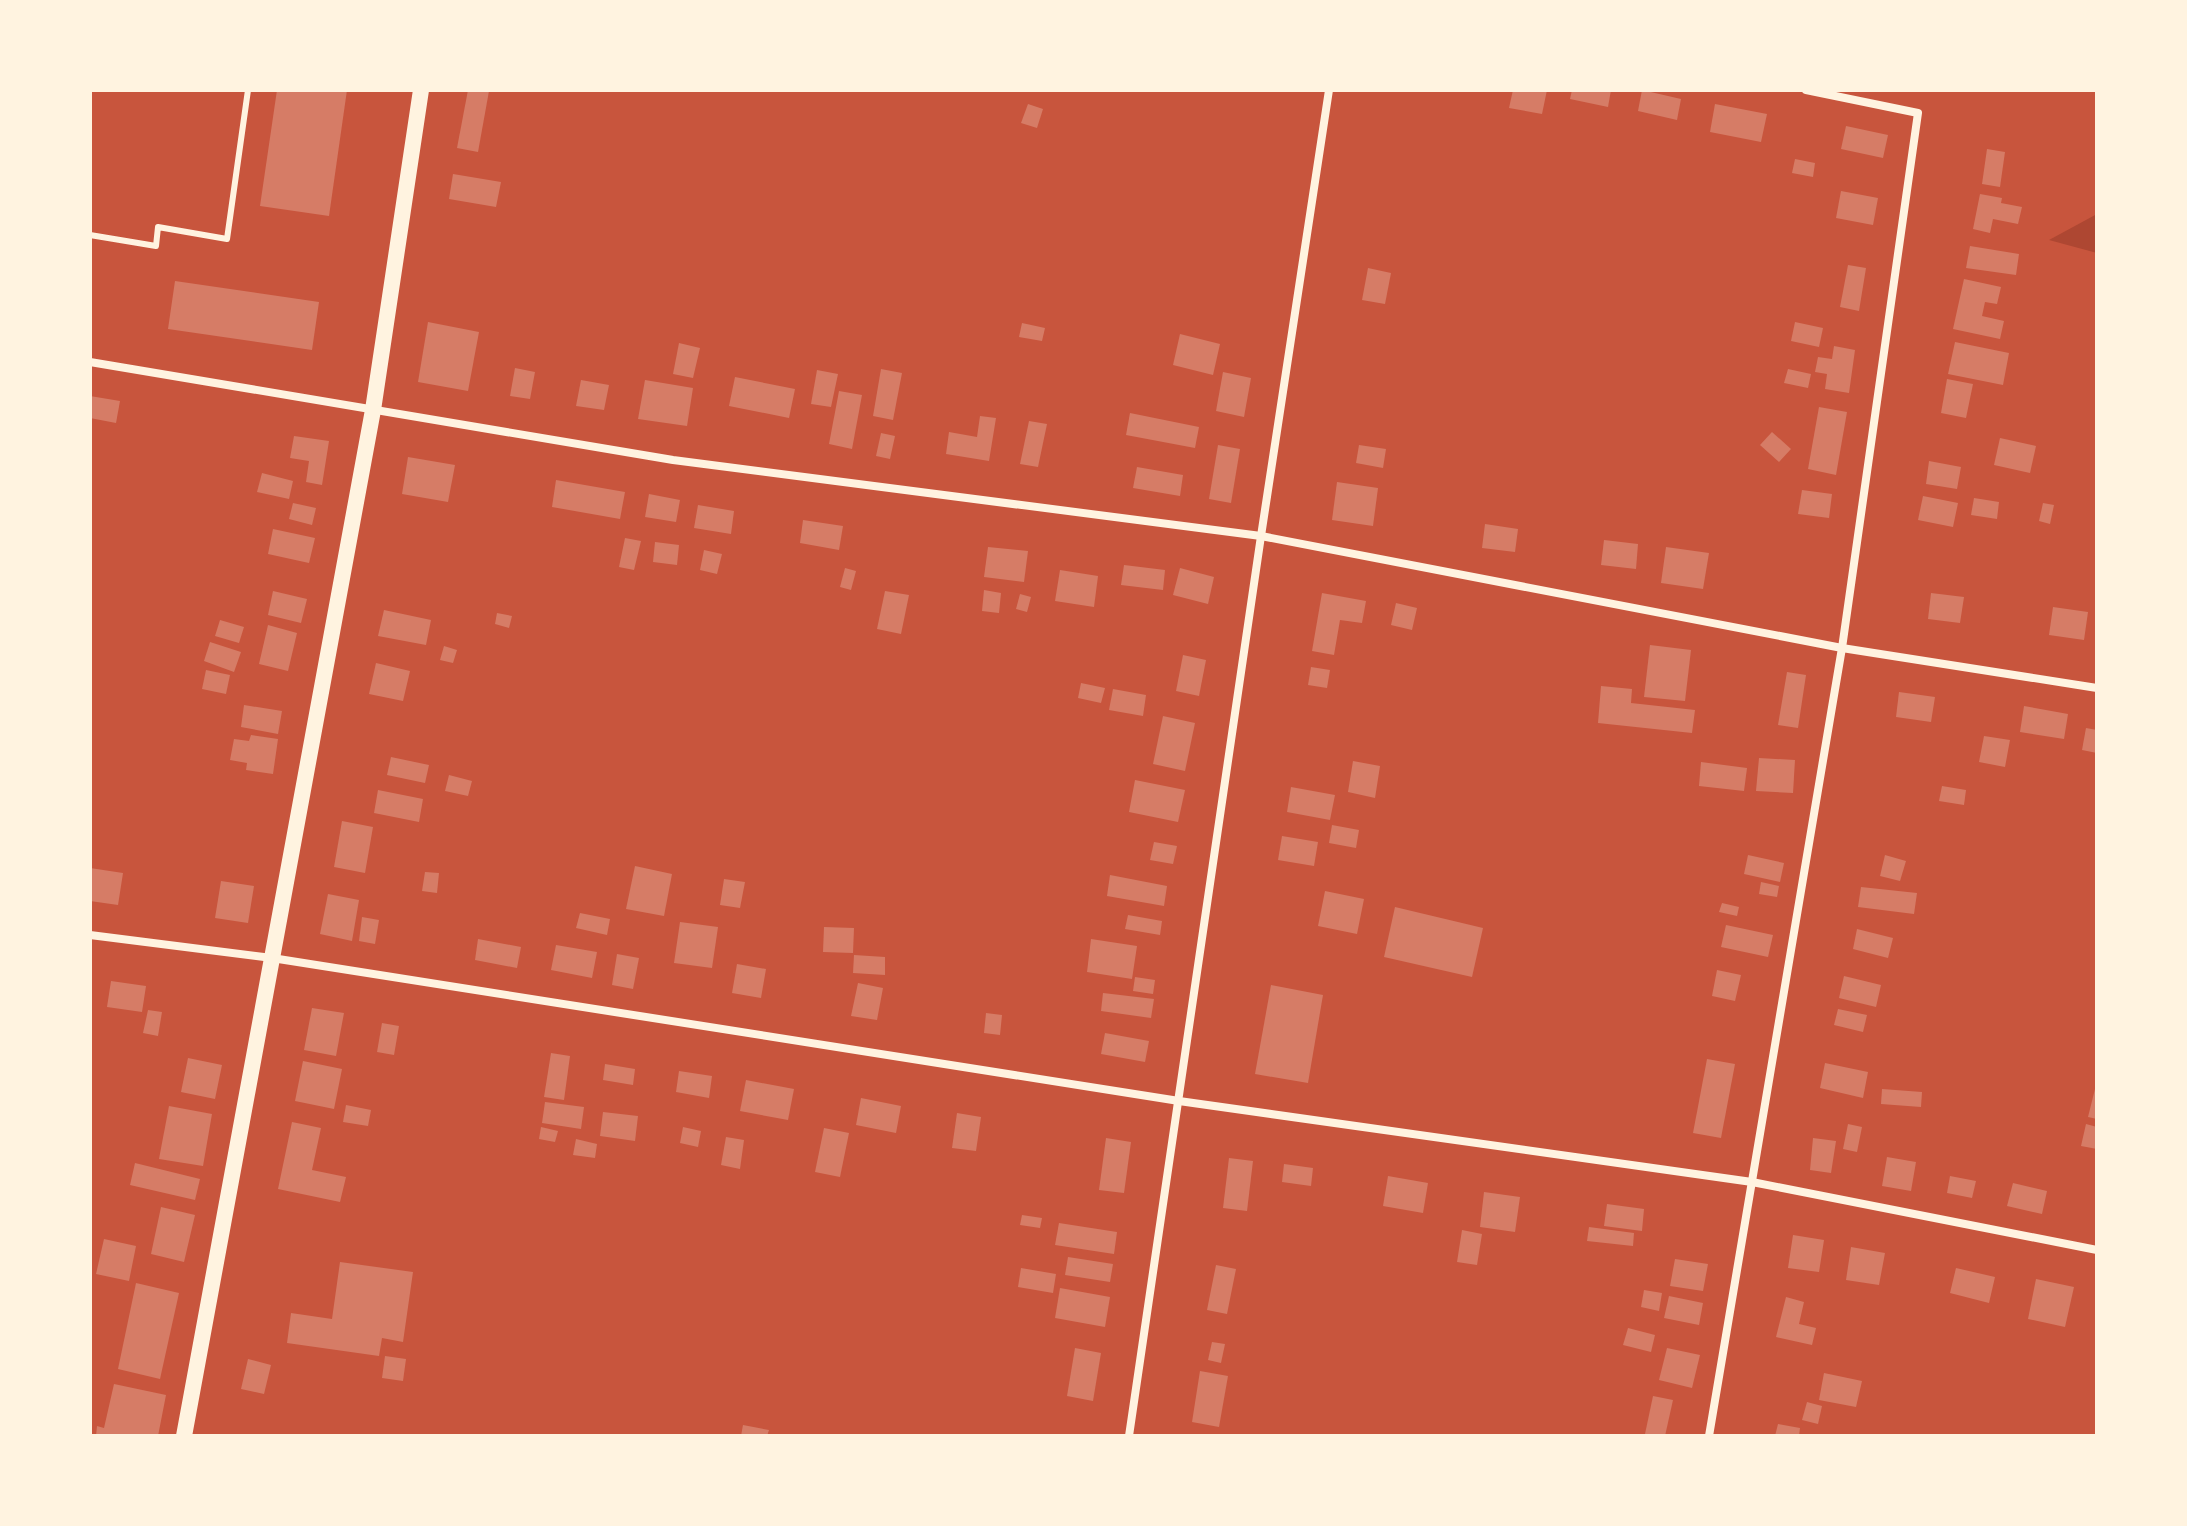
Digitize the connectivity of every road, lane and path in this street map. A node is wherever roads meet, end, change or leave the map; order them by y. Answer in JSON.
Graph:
{"nodes":[{"id":1,"x":248,"y":90,"type":"edge"},
{"id":2,"x":421,"y":90,"type":"edge"},
{"id":3,"x":1329,"y":90,"type":"edge"},
{"id":4,"x":1806,"y":90,"type":"edge"},
{"id":5,"x":90,"y":235,"type":"edge"},
{"id":6,"x":90,"y":362,"type":"edge"},
{"id":7,"x":373,"y":410,"type":"junction"},
{"id":8,"x":1261,"y":536,"type":"junction"},
{"id":9,"x":1842,"y":648,"type":"junction"},
{"id":10,"x":2097,"y":688,"type":"edge"},
{"id":11,"x":90,"y":935,"type":"edge"},
{"id":12,"x":272,"y":958,"type":"junction"},
{"id":13,"x":1179,"y":1101,"type":"junction"},
{"id":14,"x":1752,"y":1182,"type":"junction"},
{"id":15,"x":2097,"y":1250,"type":"edge"},
{"id":16,"x":184,"y":1436,"type":"edge"},
{"id":17,"x":1129,"y":1436,"type":"edge"},
{"id":18,"x":1709,"y":1436,"type":"edge"}],
"edges":[{"from":1,"to":5,"type":"lane"},
{"from":2,"to":7,"type":"main road"},
{"from":3,"to":8,"type":"street"},
{"from":4,"to":9,"type":"street"},
{"from":6,"to":7,"type":"street"},
{"from":7,"to":8,"type":"street"},
{"from":7,"to":12,"type":"main road"},
{"from":8,"to":9,"type":"street"},
{"from":8,"to":13,"type":"street"},
{"from":9,"to":10,"type":"street"},
{"from":9,"to":14,"type":"street"},
{"from":11,"to":12,"type":"street"},
{"from":12,"to":13,"type":"street"},
{"from":12,"to":16,"type":"main road"},
{"from":13,"to":14,"type":"street"},
{"from":13,"to":17,"type":"street"},
{"from":14,"to":15,"type":"street"},
{"from":14,"to":18,"type":"street"}]}
